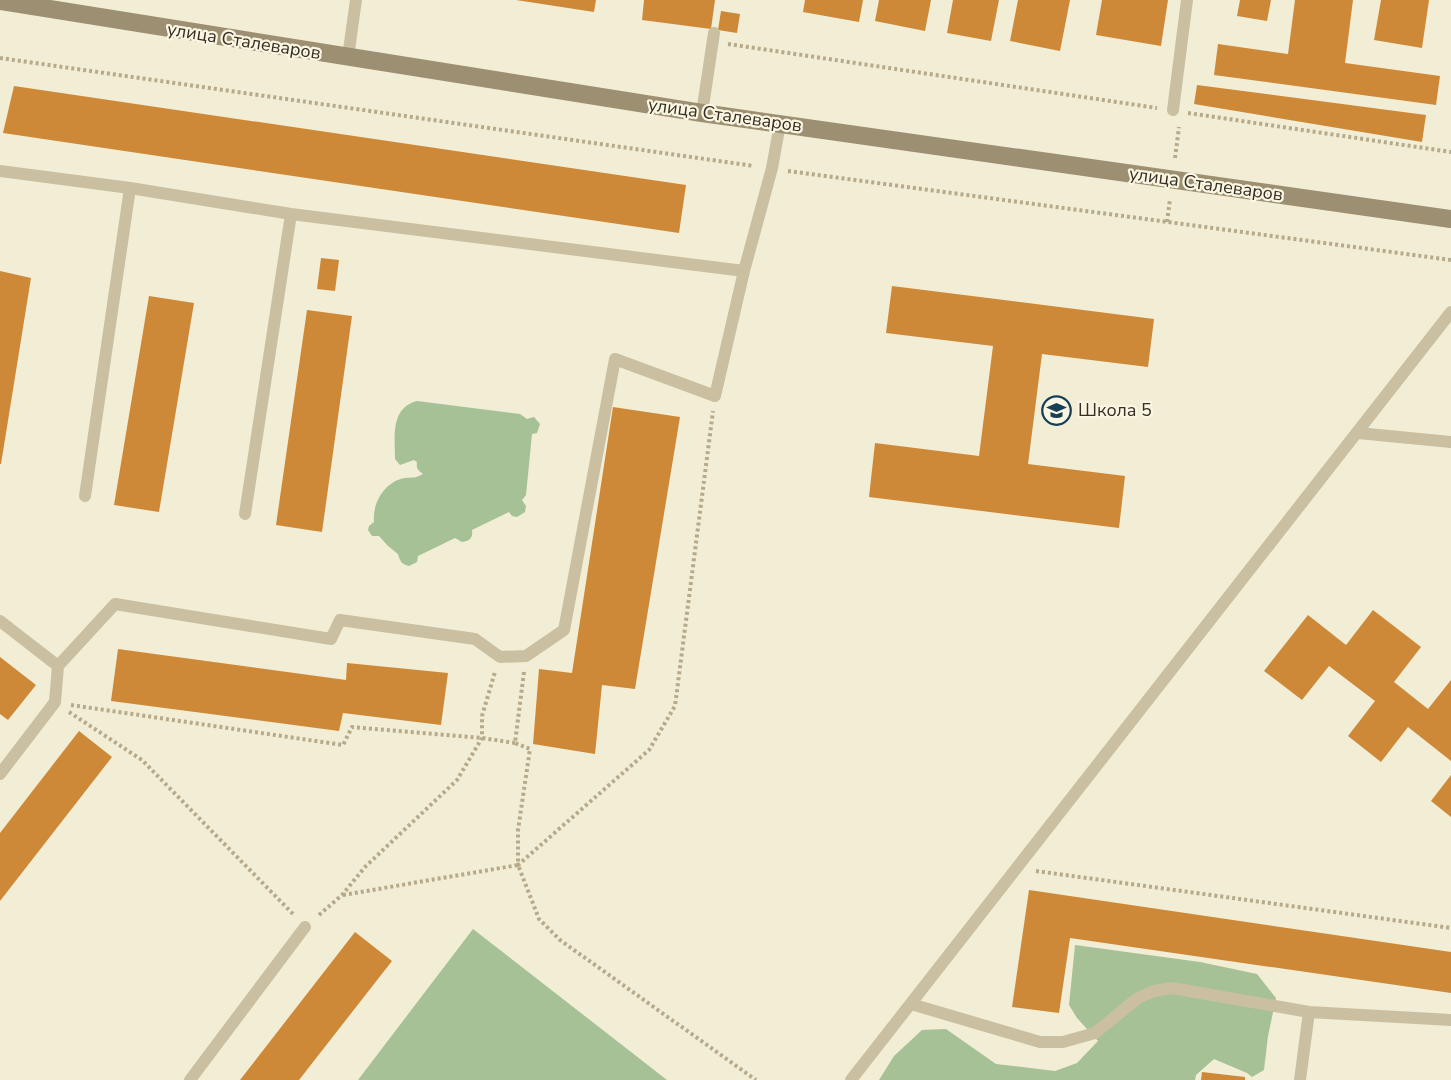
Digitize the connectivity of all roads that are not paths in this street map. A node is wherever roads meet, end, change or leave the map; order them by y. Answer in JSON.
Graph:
{"nodes":[{"id":1,"x":356,"y":0,"type":"edge"},
{"id":2,"x":1187,"y":0,"type":"edge"},
{"id":3,"x":0,"y":1,"type":"edge"},
{"id":4,"x":713,"y":37,"type":"road end"},
{"id":5,"x":348,"y":57,"type":"junction"},
{"id":6,"x":1173,"y":110,"type":"road end"},
{"id":7,"x":702,"y":113,"type":"junction"},
{"id":8,"x":780,"y":124,"type":"junction"},
{"id":9,"x":0,"y":171,"type":"edge"},
{"id":10,"x":130,"y":188,"type":"junction"},
{"id":11,"x":291,"y":214,"type":"junction"},
{"id":12,"x":1451,"y":219,"type":"edge"},
{"id":13,"x":744,"y":271,"type":"junction"},
{"id":14,"x":1451,"y":312,"type":"edge"},
{"id":15,"x":1358,"y":433,"type":"junction"},
{"id":16,"x":1451,"y":442,"type":"edge"},
{"id":17,"x":85,"y":496,"type":"dead end"},
{"id":18,"x":245,"y":514,"type":"dead end"},
{"id":19,"x":0,"y":621,"type":"edge"},
{"id":20,"x":58,"y":666,"type":"junction"},
{"id":21,"x":0,"y":774,"type":"edge"},
{"id":22,"x":305,"y":927,"type":"road end"},
{"id":23,"x":911,"y":1004,"type":"junction"},
{"id":24,"x":1310,"y":1012,"type":"junction"},
{"id":25,"x":1451,"y":1020,"type":"edge"},
{"id":26,"x":190,"y":1080,"type":"edge"},
{"id":27,"x":851,"y":1080,"type":"edge"},
{"id":28,"x":1300,"y":1080,"type":"edge"}],
"edges":[{"from":1,"to":5,"type":"lane"},
{"from":2,"to":6,"type":"lane"},
{"from":3,"to":5,"type":"main road","name":"улица Сталеваров"},
{"from":4,"to":7,"type":"lane"},
{"from":5,"to":7,"type":"main road","name":"улица Сталеваров"},
{"from":7,"to":8,"type":"main road","name":"улица Сталеваров"},
{"from":8,"to":12,"type":"main road","name":"улица Сталеваров"},
{"from":8,"to":13,"type":"lane"},
{"from":9,"to":10,"type":"lane"},
{"from":10,"to":11,"type":"lane"},
{"from":10,"to":17,"type":"lane"},
{"from":11,"to":13,"type":"lane"},
{"from":11,"to":18,"type":"lane"},
{"from":13,"to":20,"type":"lane"},
{"from":14,"to":15,"type":"lane"},
{"from":15,"to":16,"type":"lane"},
{"from":15,"to":23,"type":"lane"},
{"from":19,"to":20,"type":"lane"},
{"from":20,"to":21,"type":"lane"},
{"from":22,"to":26,"type":"lane"},
{"from":23,"to":24,"type":"lane"},
{"from":23,"to":27,"type":"lane"},
{"from":24,"to":25,"type":"lane"},
{"from":24,"to":28,"type":"lane"}]}
